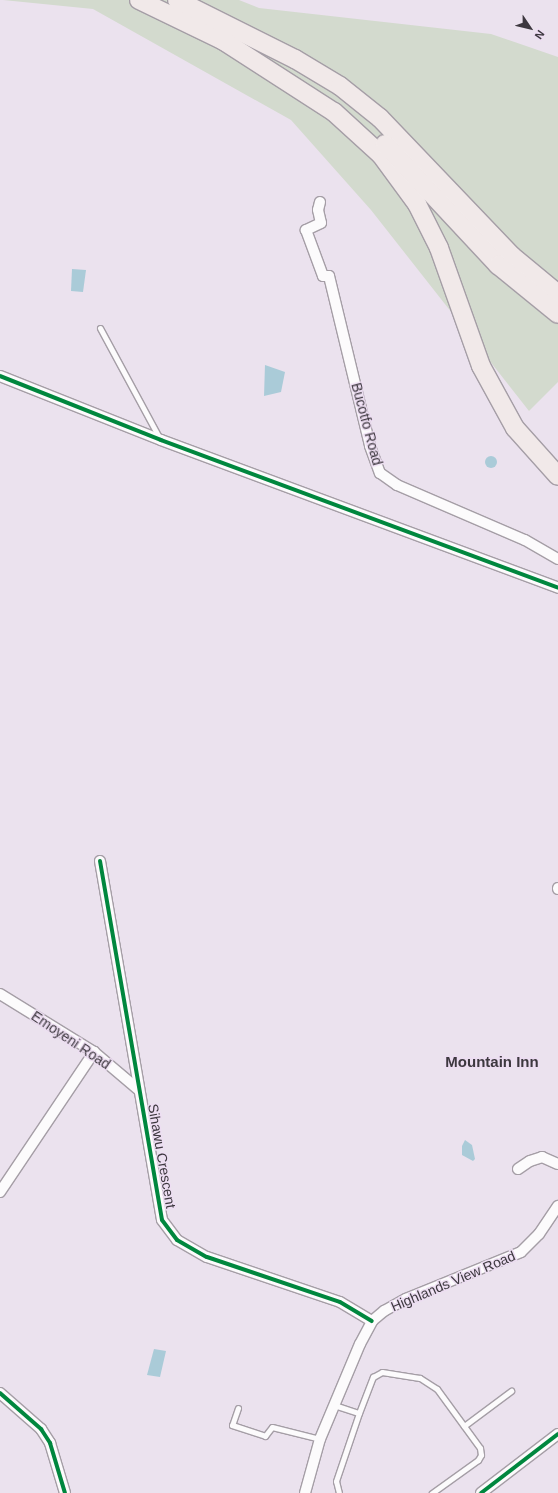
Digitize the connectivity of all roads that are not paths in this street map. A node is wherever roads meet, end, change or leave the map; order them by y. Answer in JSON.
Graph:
{"nodes":[{"id":1,"x":138,"y":0,"type":"edge"},
{"id":2,"x":177,"y":0,"type":"edge"},
{"id":3,"x":219,"y":38,"type":"junction"},
{"id":4,"x":320,"y":202,"type":"dead end"},
{"id":5,"x":558,"y":294,"type":"edge"},
{"id":6,"x":558,"y":314,"type":"edge"},
{"id":7,"x":100,"y":328,"type":"dead end"},
{"id":8,"x":0,"y":376,"type":"edge"},
{"id":9,"x":161,"y":440,"type":"junction"},
{"id":10,"x":558,"y":476,"type":"edge"},
{"id":11,"x":558,"y":559,"type":"edge"},
{"id":12,"x":558,"y":588,"type":"edge"},
{"id":13,"x":100,"y":862,"type":"dead end"},
{"id":14,"x":0,"y":994,"type":"edge"},
{"id":15,"x":94,"y":1052,"type":"junction"},
{"id":16,"x":139,"y":1090,"type":"junction"},
{"id":17,"x":558,"y":1164,"type":"edge"},
{"id":18,"x":518,"y":1169,"type":"dead end"},
{"id":19,"x":0,"y":1192,"type":"edge"},
{"id":20,"x":558,"y":1206,"type":"edge"},
{"id":21,"x":372,"y":1321,"type":"junction"},
{"id":22,"x":511,"y":1391,"type":"dead end"},
{"id":23,"x":0,"y":1393,"type":"edge"},
{"id":24,"x":334,"y":1405,"type":"junction"},
{"id":25,"x":238,"y":1408,"type":"dead end"},
{"id":26,"x":359,"y":1413,"type":"junction"},
{"id":27,"x":464,"y":1426,"type":"junction"},
{"id":28,"x":558,"y":1434,"type":"edge"},
{"id":29,"x":320,"y":1439,"type":"junction"},
{"id":30,"x":65,"y":1493,"type":"edge"},
{"id":31,"x":305,"y":1493,"type":"edge"},
{"id":32,"x":339,"y":1493,"type":"edge"},
{"id":33,"x":432,"y":1493,"type":"edge"},
{"id":34,"x":480,"y":1493,"type":"edge"}],
"edges":[{"from":1,"to":3,"type":"highway"},
{"from":2,"to":5,"type":"highway"},
{"from":3,"to":6,"type":"highway"},
{"from":3,"to":10,"type":"highway"},
{"from":4,"to":11,"type":"street","name":"Bucotfo Road"},
{"from":7,"to":9,"type":"lane"},
{"from":8,"to":9,"type":"street"},
{"from":9,"to":12,"type":"street"},
{"from":13,"to":16,"type":"street","name":"Sihawu Crescent"},
{"from":14,"to":15,"type":"street","name":"Emoyeni Road"},
{"from":15,"to":16,"type":"street","name":"Emoyeni Road"},
{"from":15,"to":19,"type":"street"},
{"from":16,"to":21,"type":"street","name":"Sihawu Crescent"},
{"from":17,"to":18,"type":"street"},
{"from":20,"to":21,"type":"street","name":"Highlands View Road"},
{"from":21,"to":24,"type":"street","name":"Highlands View Road"},
{"from":22,"to":27,"type":"lane"},
{"from":23,"to":30,"type":"street"},
{"from":24,"to":26,"type":"lane"},
{"from":24,"to":29,"type":"street","name":"Highlands View Road"},
{"from":25,"to":29,"type":"lane"},
{"from":26,"to":27,"type":"lane"},
{"from":26,"to":32,"type":"lane"},
{"from":27,"to":33,"type":"lane"},
{"from":28,"to":34,"type":"street"},
{"from":29,"to":31,"type":"street","name":"Highlands View Road"}]}
